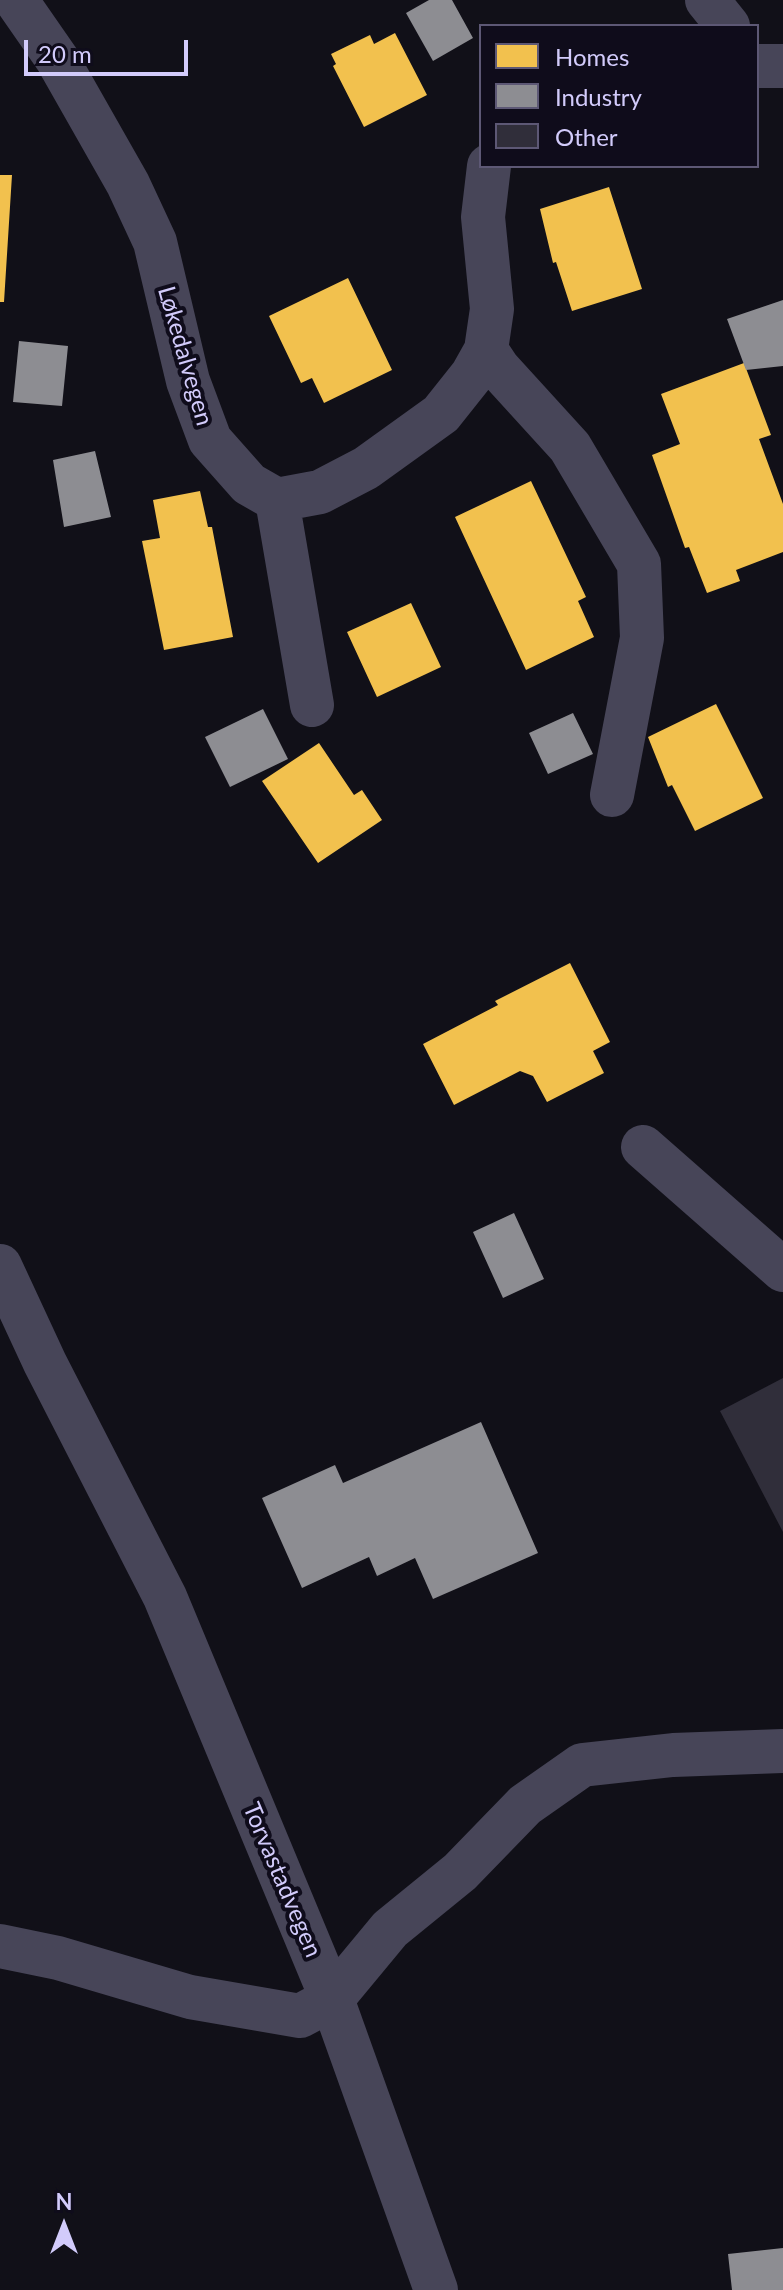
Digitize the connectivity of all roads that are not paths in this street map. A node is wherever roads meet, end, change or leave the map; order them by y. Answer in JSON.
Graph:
{"nodes":[{"id":1,"x":16,"y":0,"type":"edge"},
{"id":2,"x":707,"y":0,"type":"edge"},
{"id":3,"x":726,"y":24,"type":"edge"},
{"id":4,"x":759,"y":66,"type":"edge"},
{"id":5,"x":783,"y":66,"type":"edge"},
{"id":6,"x":489,"y":168,"type":"edge"},
{"id":7,"x":486,"y":350,"type":"junction"},
{"id":8,"x":277,"y":500,"type":"junction"},
{"id":9,"x":312,"y":705,"type":"dead end"},
{"id":10,"x":612,"y":795,"type":"dead end"},
{"id":11,"x":643,"y":1147,"type":"dead end"},
{"id":12,"x":0,"y":1266,"type":"edge"},
{"id":13,"x":783,"y":1270,"type":"edge"},
{"id":14,"x":783,"y":1751,"type":"edge"},
{"id":15,"x":0,"y":1946,"type":"edge"},
{"id":16,"x":332,"y":1999,"type":"junction"},
{"id":17,"x":436,"y":2290,"type":"edge"}],
"edges":[{"from":1,"to":8,"type":"lane","name":"Løkedalvegen"},
{"from":2,"to":3,"type":"lane"},
{"from":4,"to":5,"type":"lane"},
{"from":6,"to":7,"type":"lane"},
{"from":7,"to":8,"type":"lane"},
{"from":7,"to":10,"type":"lane"},
{"from":8,"to":9,"type":"lane"},
{"from":11,"to":13,"type":"lane"},
{"from":12,"to":16,"type":"lane","name":"Torvastadvegen"},
{"from":14,"to":16,"type":"lane","name":"Torvastadvegen"},
{"from":15,"to":16,"type":"lane"},
{"from":16,"to":17,"type":"lane"}]}
